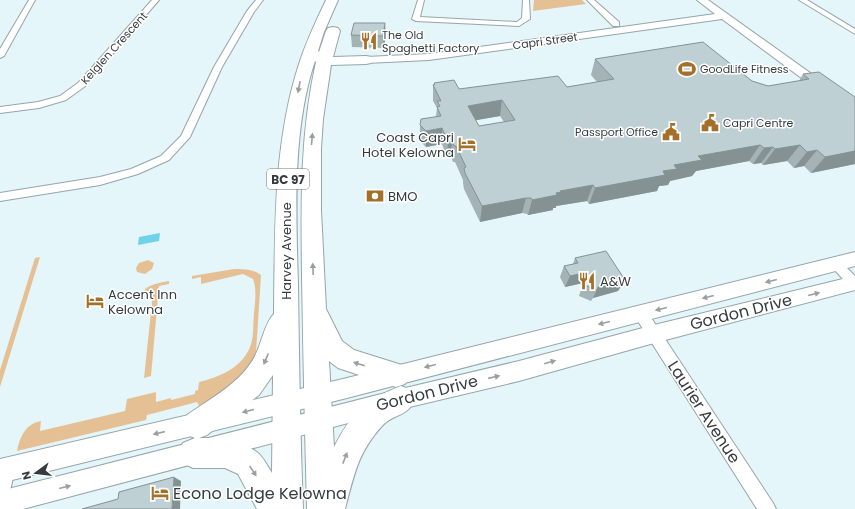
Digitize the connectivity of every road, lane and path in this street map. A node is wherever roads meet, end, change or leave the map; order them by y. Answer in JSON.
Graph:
{"nodes":[{"id":1,"x":32,"y":0,"type":"edge"},
{"id":2,"x":156,"y":0,"type":"edge"},
{"id":3,"x":260,"y":0,"type":"edge"},
{"id":4,"x":332,"y":0,"type":"edge"},
{"id":5,"x":345,"y":0,"type":"edge"},
{"id":6,"x":421,"y":0,"type":"edge"},
{"id":7,"x":526,"y":0,"type":"edge"},
{"id":8,"x":590,"y":0,"type":"edge"},
{"id":9,"x":702,"y":0,"type":"edge"},
{"id":10,"x":802,"y":0,"type":"edge"},
{"id":11,"x":724,"y":16,"type":"junction"},
{"id":12,"x":616,"y":24,"type":"dead end"},
{"id":13,"x":855,"y":32,"type":"edge"},
{"id":14,"x":330,"y":39,"type":"junction"},
{"id":15,"x":317,"y":55,"type":"junction"},
{"id":16,"x":0,"y":56,"type":"edge"},
{"id":17,"x":366,"y":60,"type":"junction"},
{"id":18,"x":319,"y":84,"type":"junction"},
{"id":19,"x":0,"y":110,"type":"edge"},
{"id":20,"x":855,"y":111,"type":"edge"},
{"id":21,"x":0,"y":197,"type":"edge"},
{"id":22,"x":855,"y":259,"type":"edge"},
{"id":23,"x":836,"y":264,"type":"junction"},
{"id":24,"x":855,"y":284,"type":"edge"},
{"id":25,"x":314,"y":308,"type":"junction"},
{"id":26,"x":286,"y":310,"type":"junction"},
{"id":27,"x":641,"y":314,"type":"junction"},
{"id":28,"x":654,"y":334,"type":"junction"},
{"id":29,"x":399,"y":387,"type":"junction"},
{"id":30,"x":317,"y":408,"type":"junction"},
{"id":31,"x":286,"y":416,"type":"junction"},
{"id":32,"x":197,"y":425,"type":"junction"},
{"id":33,"x":193,"y":453,"type":"junction"},
{"id":34,"x":3,"y":470,"type":"edge"},
{"id":35,"x":0,"y":496,"type":"edge"},
{"id":36,"x":0,"y":503,"type":"edge"},
{"id":37,"x":274,"y":509,"type":"edge"},
{"id":38,"x":286,"y":509,"type":"edge"},
{"id":39,"x":323,"y":509,"type":"edge"},
{"id":40,"x":329,"y":509,"type":"edge"},
{"id":41,"x":767,"y":509,"type":"edge"}],
"edges":[{"from":1,"to":16,"type":"street"},
{"from":2,"to":19,"type":"street","name":"Kelglen Crescent"},
{"from":3,"to":21,"type":"street"},
{"from":4,"to":15,"type":"highway","name":"Harvey Avenue","number":"BC 97"},
{"from":5,"to":14,"type":"highway","name":"Harvey Avenue","number":"BC 97"},
{"from":6,"to":7,"type":"street"},
{"from":8,"to":12,"type":"street"},
{"from":9,"to":11,"type":"main road"},
{"from":10,"to":13,"type":"street"},
{"from":11,"to":17,"type":"main road","name":"Capri Street"},
{"from":11,"to":20,"type":"main road"},
{"from":14,"to":15,"type":"highway","name":"Harvey Avenue","number":"BC 97"},
{"from":14,"to":17,"type":"highway"},
{"from":15,"to":17,"type":"highway"},
{"from":15,"to":18,"type":"highway","name":"Harvey Avenue","number":"BC 97"},
{"from":15,"to":26,"type":"highway","name":"Harvey Avenue","number":"BC 97","one_way":true},
{"from":17,"to":18,"type":"highway"},
{"from":25,"to":18,"type":"highway","name":"Harvey Avenue","number":"BC 97","one_way":true},
{"from":22,"to":23,"type":"main road","name":"Gordon Drive"},
{"from":23,"to":24,"type":"street"},
{"from":23,"to":27,"type":"main road","name":"Gordon Drive","one_way":true},
{"from":28,"to":24,"type":"main road","name":"Gordon Drive","one_way":true},
{"from":29,"to":25,"type":"highway","one_way":true},
{"from":25,"to":30,"type":"highway","name":"Harvey Avenue","number":"BC 97"},
{"from":26,"to":31,"type":"highway","name":"Harvey Avenue","number":"BC 97"},
{"from":26,"to":32,"type":"highway","one_way":true},
{"from":27,"to":28,"type":"street","name":"Laurier Avenue"},
{"from":27,"to":29,"type":"main road","name":"Gordon Drive","one_way":true},
{"from":29,"to":28,"type":"main road","name":"Gordon Drive","one_way":true},
{"from":28,"to":41,"type":"street","name":"Laurier Avenue"},
{"from":29,"to":30,"type":"main road","name":"Gordon Drive"},
{"from":40,"to":29,"type":"highway","one_way":true},
{"from":30,"to":31,"type":"main road","name":"Gordon Drive"},
{"from":30,"to":39,"type":"highway","name":"Harvey Avenue","number":"BC 97"},
{"from":31,"to":32,"type":"main road","name":"Gordon Drive","one_way":true},
{"from":31,"to":33,"type":"main road","name":"Gordon Drive"},
{"from":31,"to":38,"type":"highway","name":"Harvey Avenue","number":"BC 97"},
{"from":32,"to":34,"type":"main road","name":"Gordon Drive","one_way":true},
{"from":36,"to":33,"type":"main road","name":"Gordon Drive","one_way":true},
{"from":33,"to":37,"type":"highway","one_way":true},
{"from":34,"to":35,"type":"street"}]}
